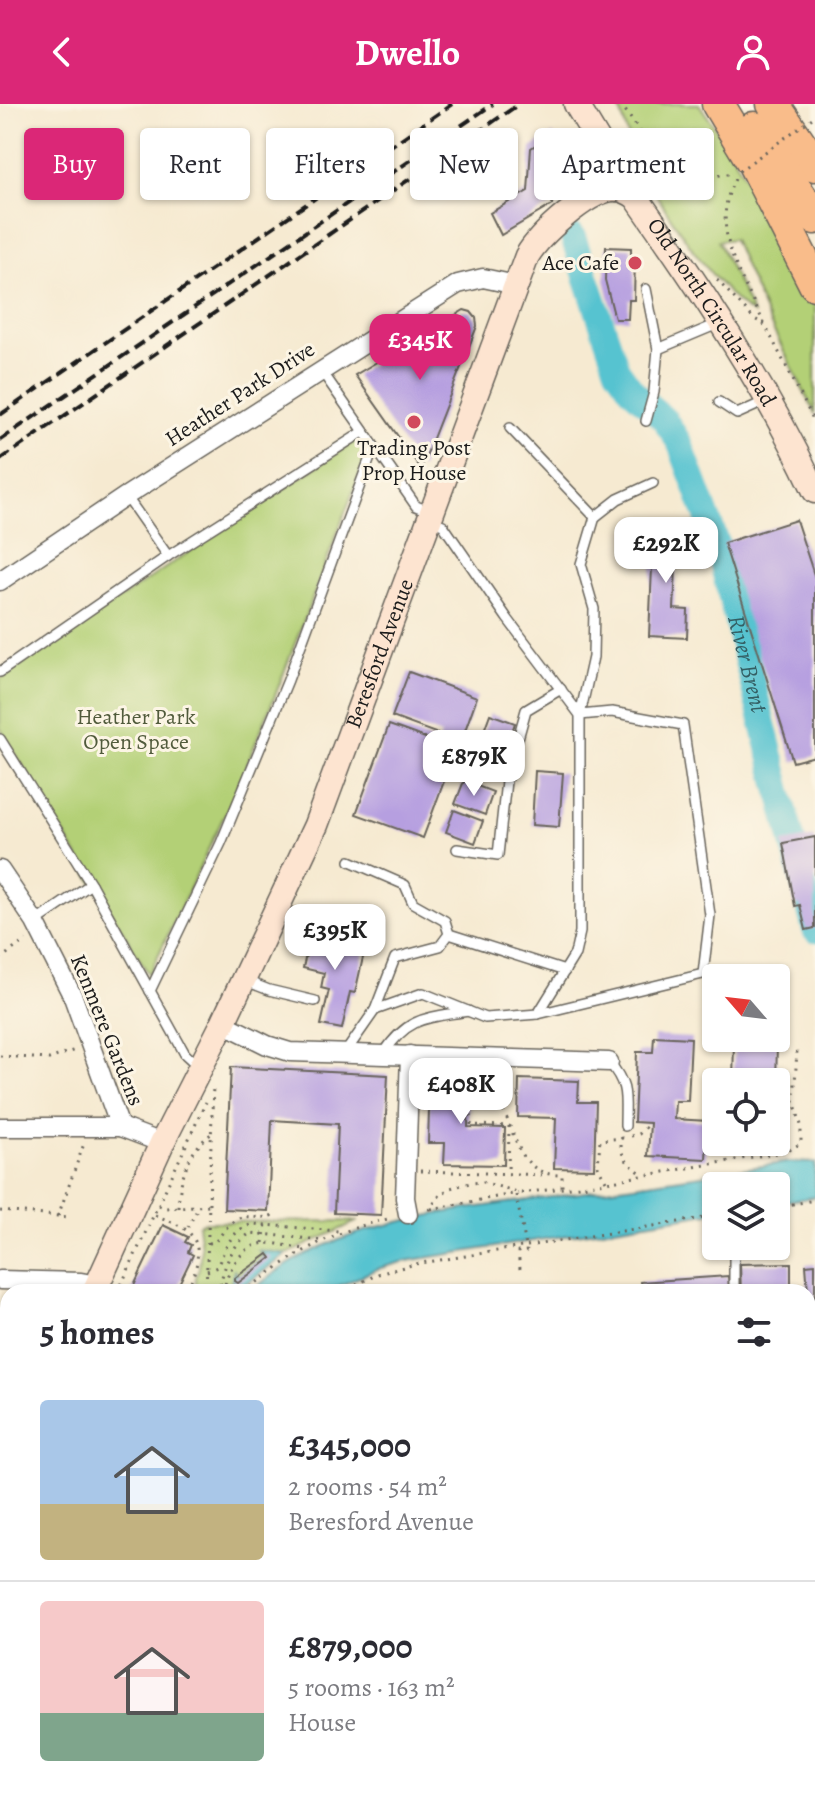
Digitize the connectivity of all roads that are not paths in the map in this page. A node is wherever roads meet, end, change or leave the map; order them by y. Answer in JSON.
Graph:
{"nodes":[{"id":1,"x":576,"y":104,"type":"edge"},
{"id":2,"x":718,"y":104,"type":"edge"},
{"id":3,"x":734,"y":104,"type":"edge"},
{"id":4,"x":773,"y":104,"type":"edge"},
{"id":5,"x":788,"y":104,"type":"edge"},
{"id":6,"x":590,"y":128,"type":"edge"},
{"id":7,"x":815,"y":136,"type":"edge"},
{"id":8,"x":815,"y":165,"type":"edge"},
{"id":9,"x":587,"y":200,"type":"edge"},
{"id":10,"x":638,"y":200,"type":"edge"},
{"id":11,"x":815,"y":218,"type":"edge"},
{"id":12,"x":815,"y":284,"type":"edge"},
{"id":13,"x":516,"y":285,"type":"junction"},
{"id":14,"x":646,"y":289,"type":"dead end"},
{"id":15,"x":721,"y":323,"type":"junction"},
{"id":16,"x":658,"y":349,"type":"junction"},
{"id":17,"x":321,"y":370,"type":"junction"},
{"id":18,"x":769,"y":400,"type":"junction"},
{"id":19,"x":719,"y":402,"type":"dead end"},
{"id":20,"x":646,"y":421,"type":"dead end"},
{"id":21,"x":510,"y":428,"type":"dead end"},
{"id":22,"x":363,"y":432,"type":"junction"},
{"id":23,"x":374,"y":447,"type":"junction"},
{"id":24,"x":653,"y":483,"type":"dead end"},
{"id":25,"x":815,"y":491,"type":"edge"},
{"id":26,"x":126,"y":496,"type":"junction"},
{"id":27,"x":430,"y":516,"type":"junction"},
{"id":28,"x":595,"y":517,"type":"junction"},
{"id":29,"x":168,"y":556,"type":"junction"},
{"id":30,"x":0,"y":581,"type":"edge"},
{"id":31,"x":0,"y":672,"type":"edge"},
{"id":32,"x":561,"y":689,"type":"junction"},
{"id":33,"x":580,"y":715,"type":"junction"},
{"id":34,"x":0,"y":739,"type":"edge"},
{"id":35,"x":457,"y":849,"type":"dead end"},
{"id":36,"x":350,"y":861,"type":"dead end"},
{"id":37,"x":0,"y":870,"type":"edge"},
{"id":38,"x":91,"y":884,"type":"junction"},
{"id":39,"x":38,"y":927,"type":"junction"},
{"id":40,"x":449,"y":934,"type":"junction"},
{"id":41,"x":565,"y":971,"type":"junction"},
{"id":42,"x":243,"y":980,"type":"junction"},
{"id":43,"x":150,"y":991,"type":"junction"},
{"id":44,"x":315,"y":1001,"type":"dead end"},
{"id":45,"x":375,"y":1010,"type":"junction"},
{"id":46,"x":468,"y":1011,"type":"junction"},
{"id":47,"x":538,"y":1014,"type":"junction"},
{"id":48,"x":223,"y":1023,"type":"junction"},
{"id":49,"x":345,"y":1053,"type":"junction"},
{"id":50,"x":384,"y":1053,"type":"junction"},
{"id":51,"x":410,"y":1055,"type":"junction"},
{"id":52,"x":609,"y":1062,"type":"joint"},
{"id":53,"x":207,"y":1076,"type":"junction"},
{"id":54,"x":625,"y":1126,"type":"road end"},
{"id":55,"x":0,"y":1127,"type":"edge"},
{"id":56,"x":120,"y":1127,"type":"junction"},
{"id":57,"x":162,"y":1143,"type":"junction"},
{"id":58,"x":408,"y":1214,"type":"road end"},
{"id":59,"x":734,"y":1260,"type":"edge"},
{"id":60,"x":0,"y":1280,"type":"edge"},
{"id":61,"x":86,"y":1284,"type":"edge"},
{"id":62,"x":105,"y":1284,"type":"edge"},
{"id":63,"x":734,"y":1284,"type":"edge"}],
"edges":[{"from":1,"to":6,"type":"street"},
{"from":2,"to":12,"type":"highway"},
{"from":3,"to":11,"type":"highway"},
{"from":4,"to":8,"type":"highway"},
{"from":5,"to":7,"type":"highway"},
{"from":9,"to":13,"type":"street","name":"Beresford Avenue"},
{"from":10,"to":15,"type":"street","name":"Old North Circular Road"},
{"from":13,"to":17,"type":"street","name":"Heather Park Drive"},
{"from":13,"to":27,"type":"street","name":"Beresford Avenue"},
{"from":14,"to":16,"type":"lane"},
{"from":15,"to":16,"type":"lane"},
{"from":15,"to":18,"type":"street","name":"Old North Circular Road"},
{"from":16,"to":20,"type":"lane"},
{"from":17,"to":22,"type":"lane"},
{"from":17,"to":26,"type":"street","name":"Heather Park Drive"},
{"from":18,"to":19,"type":"lane"},
{"from":18,"to":25,"type":"street","name":"Old North Circular Road"},
{"from":21,"to":28,"type":"lane"},
{"from":22,"to":23,"type":"lane"},
{"from":22,"to":29,"type":"lane"},
{"from":23,"to":27,"type":"lane"},
{"from":23,"to":43,"type":"lane"},
{"from":24,"to":28,"type":"lane"},
{"from":26,"to":29,"type":"lane"},
{"from":26,"to":30,"type":"street","name":"Heather Park Drive"},
{"from":27,"to":32,"type":"lane"},
{"from":27,"to":42,"type":"street","name":"Beresford Avenue"},
{"from":28,"to":33,"type":"lane"},
{"from":29,"to":31,"type":"lane"},
{"from":32,"to":33,"type":"lane"},
{"from":32,"to":35,"type":"lane"},
{"from":33,"to":41,"type":"lane"},
{"from":33,"to":47,"type":"lane"},
{"from":34,"to":38,"type":"lane"},
{"from":36,"to":40,"type":"lane"},
{"from":37,"to":39,"type":"street","name":"Kenmere Gardens"},
{"from":38,"to":39,"type":"lane"},
{"from":38,"to":43,"type":"lane"},
{"from":39,"to":56,"type":"street","name":"Kenmere Gardens"},
{"from":40,"to":41,"type":"lane"},
{"from":40,"to":45,"type":"lane"},
{"from":41,"to":47,"type":"lane"},
{"from":42,"to":44,"type":"lane"},
{"from":42,"to":48,"type":"street","name":"Beresford Avenue"},
{"from":43,"to":53,"type":"lane"},
{"from":45,"to":46,"type":"lane"},
{"from":45,"to":49,"type":"lane"},
{"from":46,"to":47,"type":"lane"},
{"from":46,"to":50,"type":"lane"},
{"from":48,"to":49,"type":"street"},
{"from":48,"to":53,"type":"street","name":"Beresford Avenue"},
{"from":49,"to":50,"type":"street"},
{"from":50,"to":51,"type":"street"},
{"from":51,"to":52,"type":"street"},
{"from":51,"to":58,"type":"street"},
{"from":52,"to":54,"type":"lane"},
{"from":53,"to":57,"type":"street","name":"Beresford Avenue"},
{"from":55,"to":56,"type":"street"},
{"from":56,"to":57,"type":"street"},
{"from":57,"to":62,"type":"street","name":"Beresford Avenue"},
{"from":59,"to":63,"type":"lane"},
{"from":60,"to":61,"type":"street"}]}
